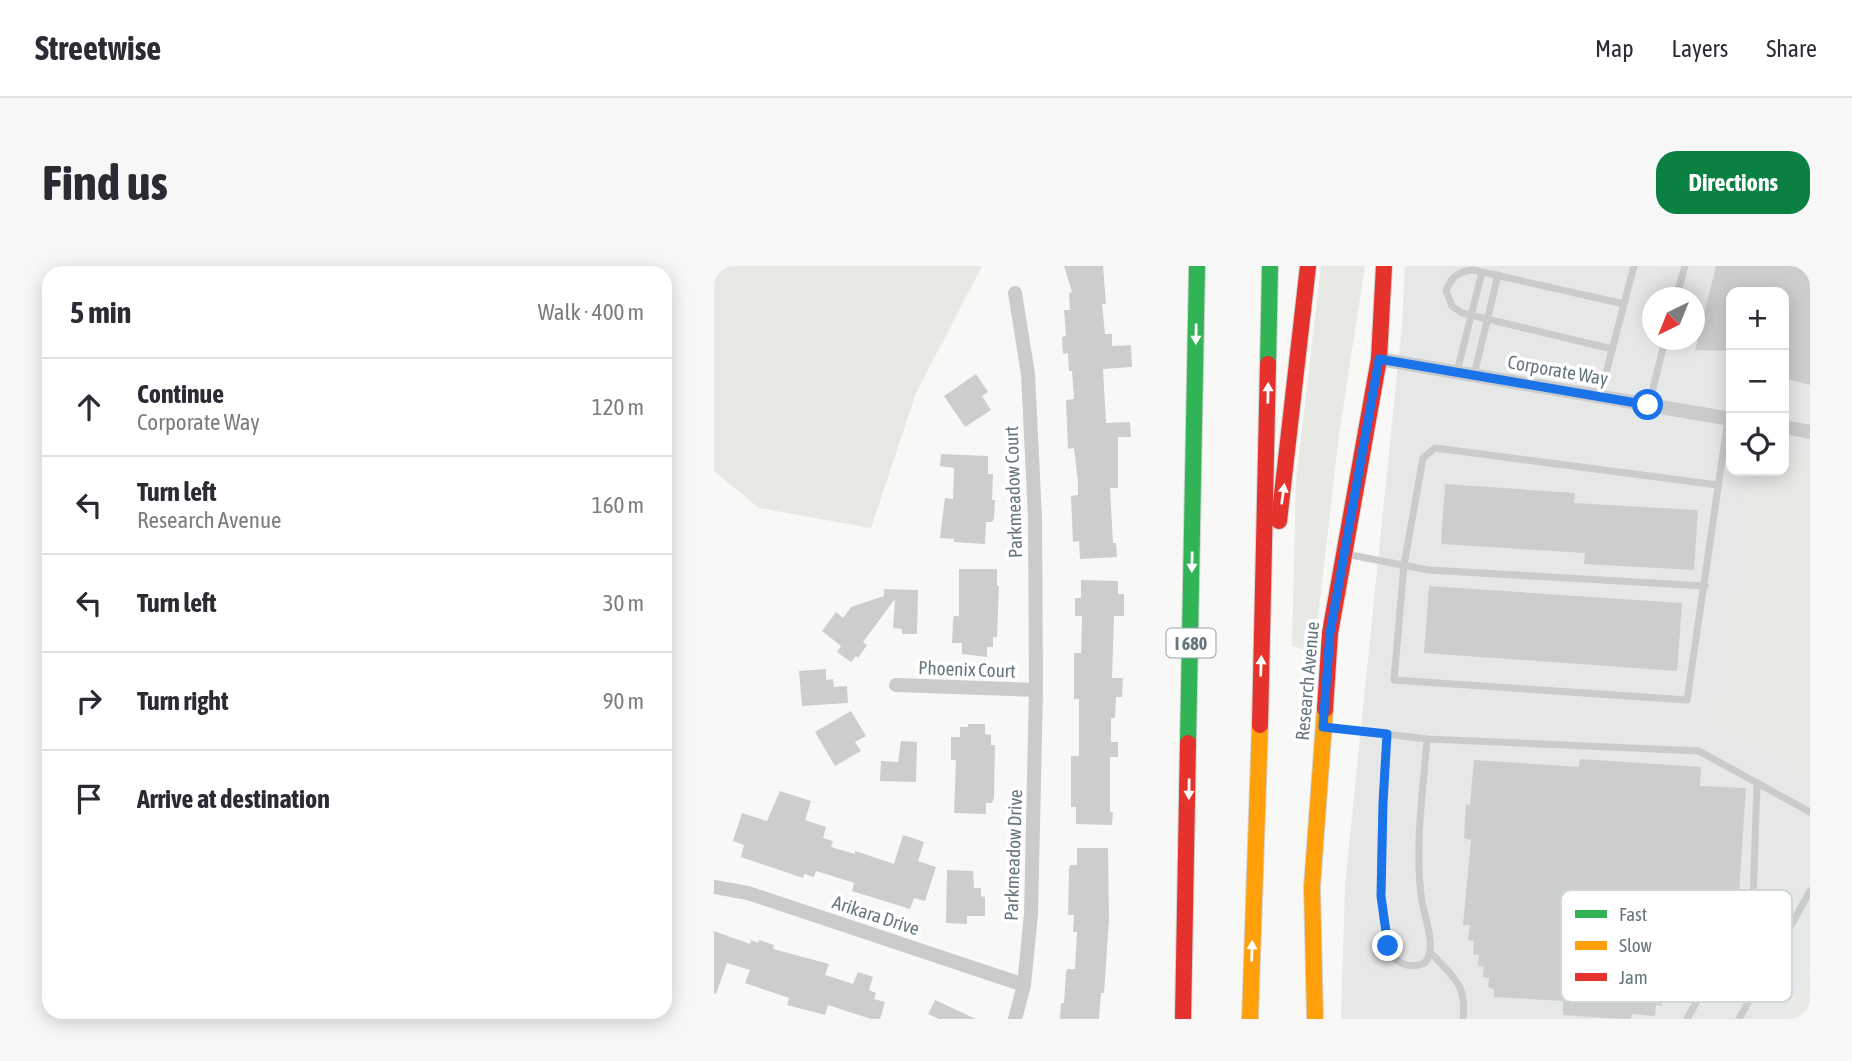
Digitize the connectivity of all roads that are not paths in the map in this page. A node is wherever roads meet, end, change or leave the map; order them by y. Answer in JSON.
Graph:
{"nodes":[{"id":1,"x":1197,"y":266,"type":"edge"},
{"id":2,"x":1270,"y":266,"type":"edge"},
{"id":3,"x":1308,"y":266,"type":"edge"},
{"id":4,"x":1384,"y":266,"type":"edge"},
{"id":5,"x":1634,"y":266,"type":"edge"},
{"id":6,"x":1685,"y":266,"type":"edge"},
{"id":7,"x":1482,"y":272,"type":"junction"},
{"id":8,"x":1498,"y":275,"type":"junction"},
{"id":9,"x":1679,"y":287,"type":"edge"},
{"id":10,"x":1015,"y":293,"type":"dead end"},
{"id":11,"x":1624,"y":304,"type":"junction"},
{"id":12,"x":1472,"y":316,"type":"junction"},
{"id":13,"x":1488,"y":320,"type":"junction"},
{"id":14,"x":1612,"y":349,"type":"junction"},
{"id":15,"x":1662,"y":350,"type":"edge"},
{"id":16,"x":1379,"y":359,"type":"junction"},
{"id":17,"x":1457,"y":372,"type":"junction"},
{"id":18,"x":1475,"y":375,"type":"junction"},
{"id":19,"x":1600,"y":396,"type":"junction"},
{"id":20,"x":1648,"y":405,"type":"junction"},
{"id":21,"x":1726,"y":417,"type":"edge"},
{"id":22,"x":1789,"y":428,"type":"edge"},
{"id":23,"x":1810,"y":432,"type":"edge"},
{"id":24,"x":1726,"y":440,"type":"edge"},
{"id":25,"x":1718,"y":485,"type":"junction"},
{"id":26,"x":1344,"y":554,"type":"junction"},
{"id":27,"x":1265,"y":559,"type":"junction"},
{"id":28,"x":1404,"y":565,"type":"junction"},
{"id":29,"x":1704,"y":586,"type":"junction"},
{"id":30,"x":896,"y":685,"type":"dead end"},
{"id":31,"x":1036,"y":690,"type":"junction"},
{"id":32,"x":1323,"y":727,"type":"junction"},
{"id":33,"x":1387,"y":734,"type":"junction"},
{"id":34,"x":1427,"y":739,"type":"junction"},
{"id":35,"x":1757,"y":783,"type":"junction"},
{"id":36,"x":1810,"y":812,"type":"edge"},
{"id":37,"x":714,"y":887,"type":"edge"},
{"id":38,"x":1753,"y":890,"type":"edge"},
{"id":39,"x":1810,"y":891,"type":"edge"},
{"id":40,"x":1792,"y":923,"type":"edge"},
{"id":41,"x":1431,"y":953,"type":"junction"},
{"id":42,"x":1024,"y":985,"type":"junction"},
{"id":43,"x":1696,"y":1002,"type":"edge"},
{"id":44,"x":1748,"y":1002,"type":"edge"},
{"id":45,"x":1015,"y":1019,"type":"edge"},
{"id":46,"x":1183,"y":1019,"type":"edge"},
{"id":47,"x":1250,"y":1019,"type":"edge"},
{"id":48,"x":1315,"y":1019,"type":"edge"},
{"id":49,"x":1463,"y":1019,"type":"edge"},
{"id":50,"x":1687,"y":1019,"type":"edge"},
{"id":51,"x":1739,"y":1019,"type":"edge"}],
"edges":[{"from":1,"to":46,"type":"main road","number":"I 680","one_way":true},
{"from":27,"to":2,"type":"main road","one_way":true},
{"from":27,"to":3,"type":"main road","one_way":true},
{"from":4,"to":16,"type":"main road","name":"Research Avenue"},
{"from":5,"to":11,"type":"lane"},
{"from":6,"to":9,"type":"lane"},
{"from":7,"to":8,"type":"lane"},
{"from":7,"to":12,"type":"lane"},
{"from":7,"to":12,"type":"lane"},
{"from":8,"to":11,"type":"lane"},
{"from":8,"to":13,"type":"lane"},
{"from":10,"to":31,"type":"street","name":"Parkmeadow Court"},
{"from":11,"to":14,"type":"lane"},
{"from":12,"to":13,"type":"lane"},
{"from":12,"to":17,"type":"lane"},
{"from":13,"to":14,"type":"lane"},
{"from":13,"to":18,"type":"lane"},
{"from":14,"to":19,"type":"lane"},
{"from":15,"to":20,"type":"lane"},
{"from":16,"to":17,"type":"street","name":"Corporate Way"},
{"from":16,"to":26,"type":"main road","name":"Research Avenue"},
{"from":17,"to":18,"type":"street","name":"Corporate Way"},
{"from":18,"to":19,"type":"street","name":"Corporate Way"},
{"from":19,"to":20,"type":"street","name":"Corporate Way"},
{"from":20,"to":21,"type":"street","name":"Corporate Way"},
{"from":22,"to":23,"type":"street"},
{"from":24,"to":25,"type":"lane"},
{"from":25,"to":28,"type":"lane"},
{"from":25,"to":29,"type":"lane"},
{"from":26,"to":28,"type":"lane"},
{"from":26,"to":32,"type":"main road","name":"Research Avenue"},
{"from":47,"to":27,"type":"main road","one_way":true},
{"from":28,"to":29,"type":"lane"},
{"from":28,"to":29,"type":"lane"},
{"from":30,"to":31,"type":"street","name":"Phoenix Court"},
{"from":31,"to":42,"type":"street","name":"Parkmeadow Drive"},
{"from":32,"to":33,"type":"lane"},
{"from":32,"to":48,"type":"main road","name":"Research Avenue"},
{"from":33,"to":34,"type":"lane"},
{"from":33,"to":41,"type":"lane"},
{"from":34,"to":35,"type":"lane"},
{"from":34,"to":41,"type":"lane"},
{"from":35,"to":36,"type":"lane"},
{"from":35,"to":38,"type":"lane"},
{"from":37,"to":42,"type":"street","name":"Arikara Drive"},
{"from":39,"to":40,"type":"lane"},
{"from":41,"to":49,"type":"lane"},
{"from":42,"to":45,"type":"street","name":"Parkmeadow Drive"},
{"from":43,"to":50,"type":"lane"},
{"from":44,"to":51,"type":"lane"}]}
